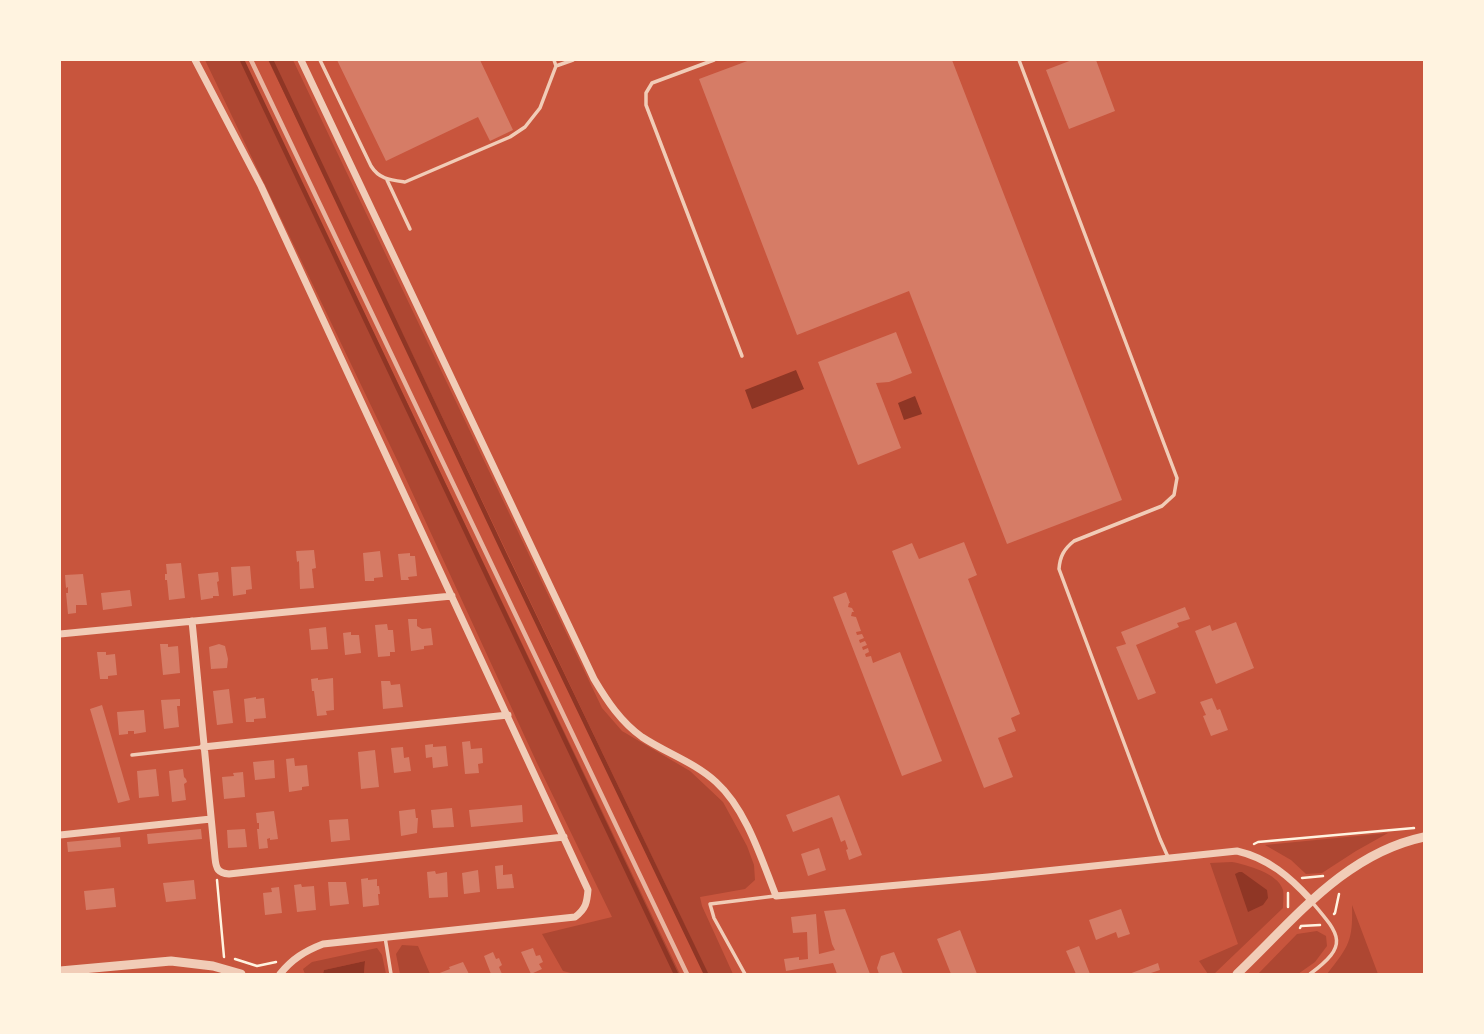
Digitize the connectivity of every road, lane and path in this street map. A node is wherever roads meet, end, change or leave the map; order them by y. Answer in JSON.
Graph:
{"nodes":[{"id":1,"x":195,"y":60,"type":"edge"},
{"id":2,"x":301,"y":60,"type":"edge"},
{"id":3,"x":320,"y":60,"type":"edge"},
{"id":4,"x":554,"y":60,"type":"edge"},
{"id":5,"x":573,"y":60,"type":"edge"},
{"id":6,"x":714,"y":60,"type":"edge"},
{"id":7,"x":1019,"y":60,"type":"edge"},
{"id":8,"x":556,"y":66,"type":"junction"},
{"id":9,"x":387,"y":180,"type":"junction"},
{"id":10,"x":410,"y":229,"type":"dead end"},
{"id":11,"x":742,"y":356,"type":"dead end"},
{"id":12,"x":452,"y":596,"type":"junction"},
{"id":13,"x":192,"y":621,"type":"junction"},
{"id":14,"x":60,"y":634,"type":"edge"},
{"id":15,"x":508,"y":715,"type":"junction"},
{"id":16,"x":203,"y":747,"type":"junction"},
{"id":17,"x":132,"y":754,"type":"dead end"},
{"id":18,"x":211,"y":819,"type":"junction"},
{"id":19,"x":1400,"y":834,"type":"dead end"},
{"id":20,"x":60,"y":835,"type":"edge"},
{"id":21,"x":564,"y":837,"type":"junction"},
{"id":22,"x":1424,"y":837,"type":"edge"},
{"id":23,"x":1251,"y":854,"type":"junction"},
{"id":24,"x":1168,"y":857,"type":"junction"},
{"id":25,"x":216,"y":868,"type":"junction"},
{"id":26,"x":1325,"y":876,"type":"dead end"},
{"id":27,"x":1296,"y":884,"type":"junction"},
{"id":28,"x":1339,"y":891,"type":"dead end"},
{"id":29,"x":776,"y":895,"type":"junction"},
{"id":30,"x":1311,"y":901,"type":"junction"},
{"id":31,"x":1288,"y":910,"type":"dead end"},
{"id":32,"x":1327,"y":919,"type":"junction"},
{"id":33,"x":1301,"y":926,"type":"dead end"},
{"id":34,"x":385,"y":937,"type":"junction"},
{"id":35,"x":224,"y":957,"type":"dead end"},
{"id":36,"x":60,"y":971,"type":"edge"},
{"id":37,"x":241,"y":975,"type":"edge"},
{"id":38,"x":281,"y":975,"type":"edge"},
{"id":39,"x":391,"y":975,"type":"edge"},
{"id":40,"x":745,"y":975,"type":"edge"},
{"id":41,"x":1237,"y":975,"type":"edge"},
{"id":42,"x":1310,"y":975,"type":"edge"}],
"edges":[{"from":1,"to":12,"type":"street"},
{"from":2,"to":29,"type":"street"},
{"from":3,"to":9,"type":"lane"},
{"from":4,"to":8,"type":"lane"},
{"from":5,"to":8,"type":"lane"},
{"from":6,"to":11,"type":"lane"},
{"from":7,"to":24,"type":"lane"},
{"from":8,"to":9,"type":"lane"},
{"from":9,"to":10,"type":"lane"},
{"from":12,"to":13,"type":"street"},
{"from":12,"to":15,"type":"street"},
{"from":13,"to":14,"type":"street"},
{"from":13,"to":16,"type":"street"},
{"from":15,"to":16,"type":"street"},
{"from":15,"to":21,"type":"street"},
{"from":16,"to":17,"type":"lane"},
{"from":16,"to":18,"type":"street"},
{"from":18,"to":20,"type":"street"},
{"from":18,"to":25,"type":"street"},
{"from":19,"to":23,"type":"path"},
{"from":21,"to":25,"type":"street"},
{"from":21,"to":34,"type":"street"},
{"from":22,"to":30,"type":"street"},
{"from":23,"to":24,"type":"street"},
{"from":23,"to":27,"type":"street"},
{"from":24,"to":29,"type":"street"},
{"from":25,"to":35,"type":"path"},
{"from":26,"to":27,"type":"path"},
{"from":27,"to":30,"type":"street"},
{"from":27,"to":31,"type":"path"},
{"from":28,"to":32,"type":"path"},
{"from":29,"to":40,"type":"lane"},
{"from":30,"to":32,"type":"lane"},
{"from":30,"to":41,"type":"street"},
{"from":32,"to":33,"type":"path"},
{"from":32,"to":42,"type":"lane"},
{"from":34,"to":38,"type":"street"},
{"from":34,"to":39,"type":"lane"},
{"from":36,"to":37,"type":"street"}]}
